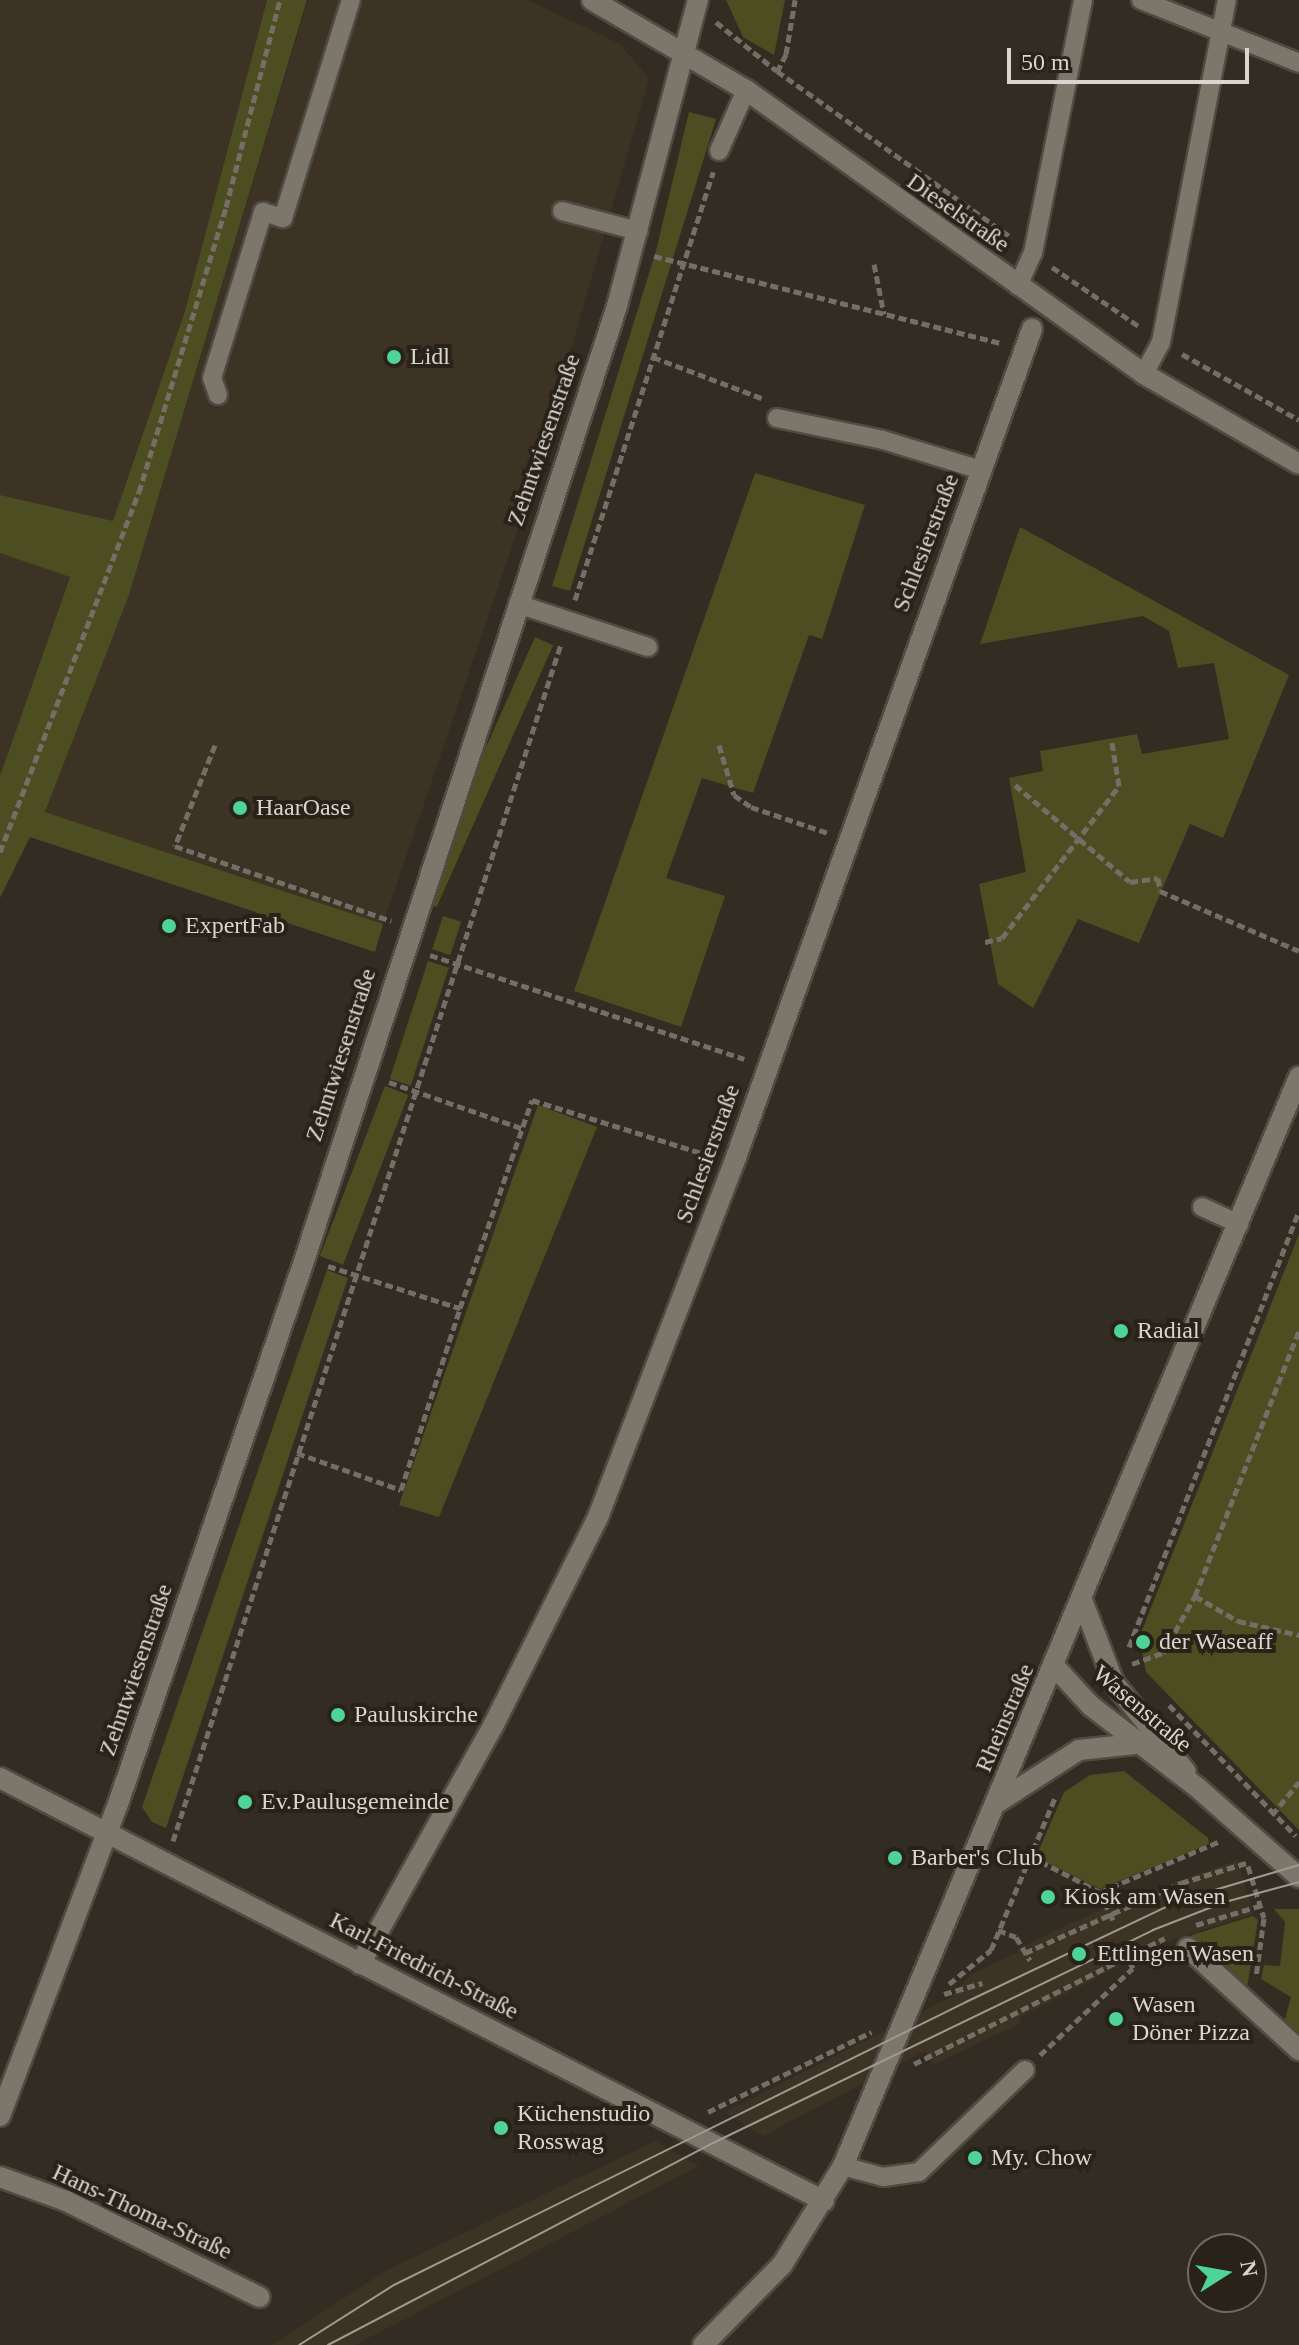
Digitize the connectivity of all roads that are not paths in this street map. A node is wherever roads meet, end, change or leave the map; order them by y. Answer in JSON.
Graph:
{"nodes":[{"id":1,"x":351,"y":0,"type":"edge"},
{"id":2,"x":592,"y":0,"type":"edge"},
{"id":3,"x":1083,"y":0,"type":"edge"},
{"id":4,"x":1141,"y":0,"type":"edge"},
{"id":5,"x":1227,"y":0,"type":"edge"},
{"id":6,"x":698,"y":3,"type":"edge"},
{"id":7,"x":1221,"y":34,"type":"junction"},
{"id":8,"x":686,"y":53,"type":"junction"},
{"id":9,"x":1299,"y":63,"type":"edge"},
{"id":10,"x":754,"y":96,"type":"junction"},
{"id":11,"x":719,"y":151,"type":"road end"},
{"id":12,"x":562,"y":211,"type":"dead end"},
{"id":13,"x":636,"y":241,"type":"junction"},
{"id":14,"x":1018,"y":286,"type":"junction"},
{"id":15,"x":1029,"y":339,"type":"road end"},
{"id":16,"x":1144,"y":374,"type":"junction"},
{"id":17,"x":218,"y":395,"type":"dead end"},
{"id":18,"x":777,"y":418,"type":"road end"},
{"id":19,"x":1299,"y":464,"type":"edge"},
{"id":20,"x":981,"y":470,"type":"junction"},
{"id":21,"x":518,"y":604,"type":"junction"},
{"id":22,"x":648,"y":647,"type":"dead end"},
{"id":23,"x":1299,"y":1077,"type":"edge"},
{"id":24,"x":1202,"y":1207,"type":"dead end"},
{"id":25,"x":1239,"y":1224,"type":"junction"},
{"id":26,"x":1082,"y":1600,"type":"junction"},
{"id":27,"x":1055,"y":1667,"type":"junction"},
{"id":28,"x":1135,"y":1744,"type":"junction"},
{"id":29,"x":0,"y":1778,"type":"edge"},
{"id":30,"x":1198,"y":1788,"type":"junction"},
{"id":31,"x":998,"y":1802,"type":"junction"},
{"id":32,"x":106,"y":1832,"type":"junction"},
{"id":33,"x":1299,"y":1877,"type":"edge"},
{"id":34,"x":1183,"y":1937,"type":"road end"},
{"id":35,"x":360,"y":1964,"type":"junction"},
{"id":36,"x":1299,"y":2050,"type":"edge"},
{"id":37,"x":1025,"y":2070,"type":"road end"},
{"id":38,"x":0,"y":2116,"type":"edge"},
{"id":39,"x":843,"y":2166,"type":"junction"},
{"id":40,"x":0,"y":2177,"type":"edge"},
{"id":41,"x":824,"y":2201,"type":"junction"},
{"id":42,"x":259,"y":2297,"type":"dead end"},
{"id":43,"x":703,"y":2345,"type":"edge"}],
"edges":[{"from":1,"to":17,"type":"lane"},
{"from":2,"to":8,"type":"street","name":"Dieselstraße"},
{"from":3,"to":14,"type":"lane"},
{"from":4,"to":7,"type":"lane"},
{"from":5,"to":7,"type":"lane"},
{"from":6,"to":8,"type":"street","name":"Zehntwiesenstraße"},
{"from":7,"to":9,"type":"lane"},
{"from":7,"to":16,"type":"lane"},
{"from":8,"to":10,"type":"street","name":"Dieselstraße"},
{"from":8,"to":13,"type":"street","name":"Zehntwiesenstraße"},
{"from":10,"to":11,"type":"lane"},
{"from":10,"to":14,"type":"street","name":"Dieselstraße"},
{"from":12,"to":13,"type":"lane"},
{"from":13,"to":21,"type":"street","name":"Zehntwiesenstraße"},
{"from":14,"to":16,"type":"street","name":"Dieselstraße"},
{"from":15,"to":20,"type":"street","name":"Schlesierstraße"},
{"from":16,"to":19,"type":"street","name":"Dieselstraße"},
{"from":18,"to":20,"type":"lane"},
{"from":20,"to":35,"type":"street","name":"Schlesierstraße"},
{"from":21,"to":22,"type":"lane"},
{"from":21,"to":32,"type":"street","name":"Zehntwiesenstraße"},
{"from":23,"to":25,"type":"street","name":"Rheinstraße"},
{"from":24,"to":25,"type":"lane"},
{"from":25,"to":26,"type":"street","name":"Rheinstraße"},
{"from":26,"to":27,"type":"street","name":"Rheinstraße"},
{"from":26,"to":30,"type":"street","name":"Wasenstraße"},
{"from":27,"to":28,"type":"street","name":"Wasenstraße"},
{"from":27,"to":31,"type":"street","name":"Rheinstraße"},
{"from":28,"to":30,"type":"street","name":"Wasenstraße"},
{"from":28,"to":31,"type":"street"},
{"from":29,"to":32,"type":"street","name":"Karl-Friedrich-Straße"},
{"from":30,"to":33,"type":"street","name":"Wasenstraße"},
{"from":31,"to":39,"type":"street","name":"Rheinstraße"},
{"from":32,"to":35,"type":"street","name":"Karl-Friedrich-Straße"},
{"from":32,"to":38,"type":"street","name":"Zehntwiesenstraße"},
{"from":34,"to":36,"type":"street"},
{"from":35,"to":41,"type":"street","name":"Karl-Friedrich-Straße"},
{"from":37,"to":39,"type":"lane"},
{"from":39,"to":41,"type":"street","name":"Rheinstraße"},
{"from":40,"to":42,"type":"street","name":"Hans-Thoma-Straße"},
{"from":41,"to":43,"type":"street","name":"Rheinstraße"}]}
